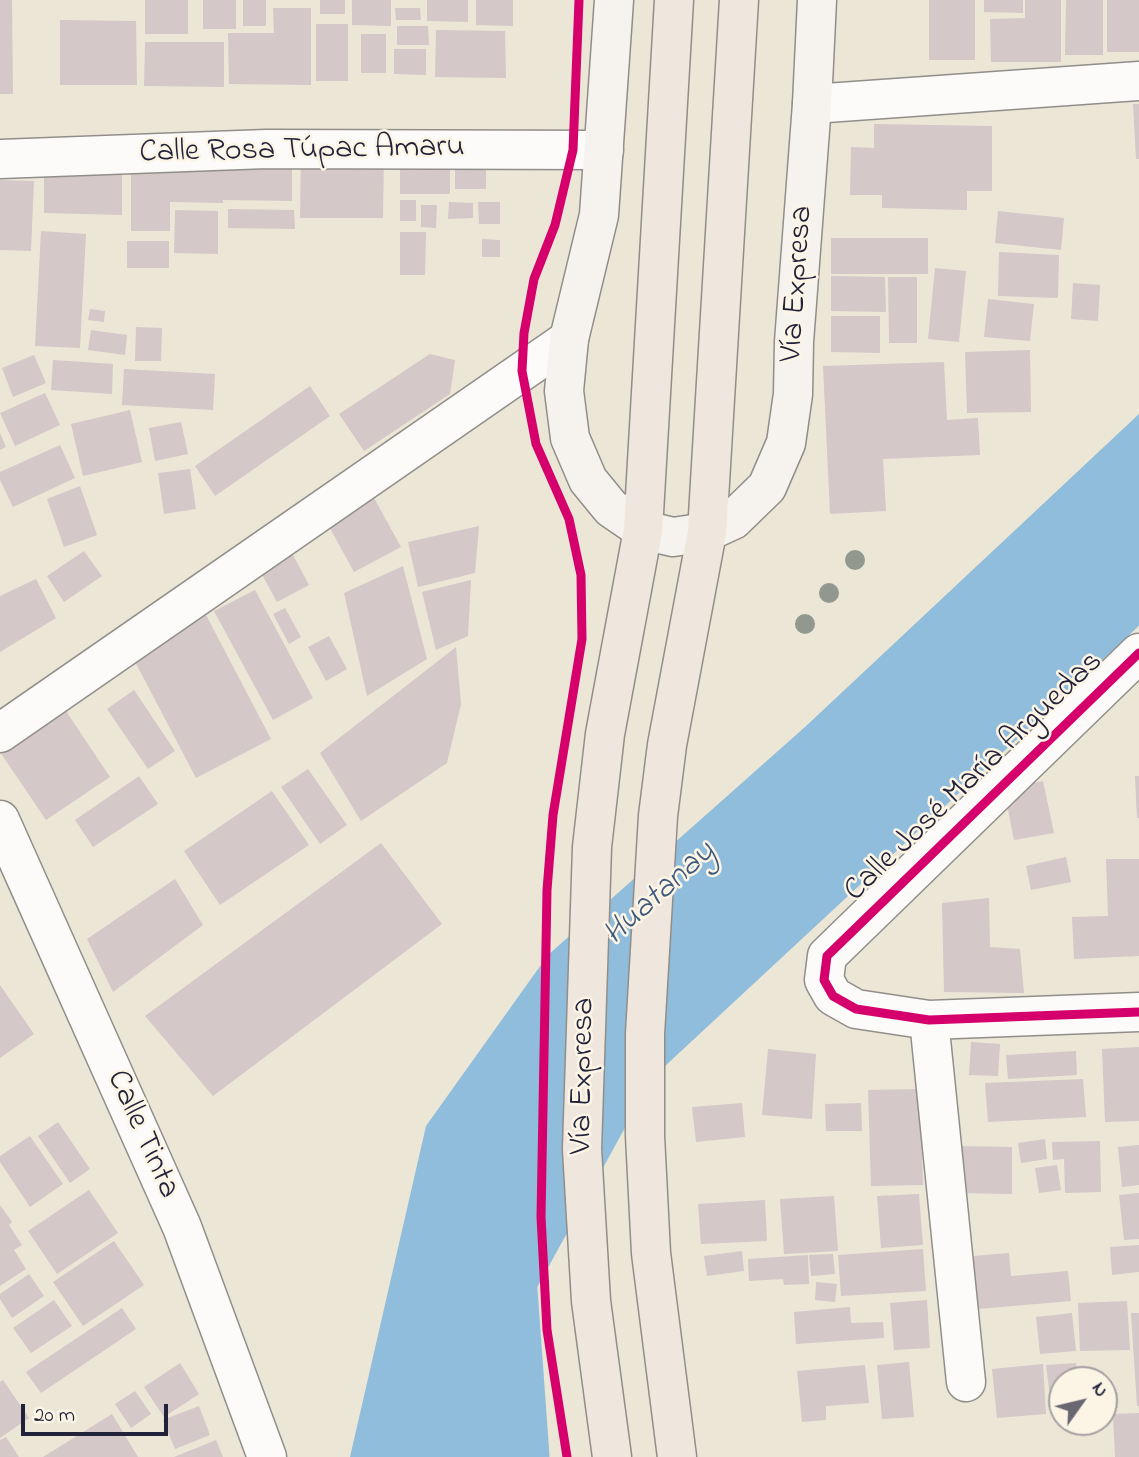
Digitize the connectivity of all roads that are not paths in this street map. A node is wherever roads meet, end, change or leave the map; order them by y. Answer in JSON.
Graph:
{"nodes":[{"id":1,"x":614,"y":0,"type":"edge"},
{"id":2,"x":674,"y":0,"type":"edge"},
{"id":3,"x":739,"y":0,"type":"edge"},
{"id":4,"x":817,"y":0,"type":"edge"},
{"id":5,"x":1139,"y":81,"type":"edge"},
{"id":6,"x":812,"y":104,"type":"junction"},
{"id":7,"x":604,"y":150,"type":"junction"},
{"id":8,"x":0,"y":159,"type":"edge"},
{"id":9,"x":569,"y":339,"type":"junction"},
{"id":10,"x":643,"y":530,"type":"junction"},
{"id":11,"x":707,"y":532,"type":"junction"},
{"id":12,"x":1139,"y":653,"type":"edge"},
{"id":13,"x":0,"y":733,"type":"edge"},
{"id":14,"x":0,"y":820,"type":"edge"},
{"id":15,"x":1139,"y":1012,"type":"edge"},
{"id":16,"x":929,"y":1020,"type":"junction"},
{"id":17,"x":966,"y":1382,"type":"dead end"},
{"id":18,"x":267,"y":1457,"type":"edge"},
{"id":19,"x":612,"y":1457,"type":"edge"},
{"id":20,"x":677,"y":1457,"type":"edge"}],
"edges":[{"from":1,"to":7,"type":"main road","name":"Vía Expresa"},
{"from":2,"to":10,"type":"main road","name":"Vía Expresa"},
{"from":3,"to":11,"type":"main road","name":"Vía Expresa"},
{"from":4,"to":6,"type":"main road","name":"Vía Expresa"},
{"from":5,"to":6,"type":"street"},
{"from":6,"to":11,"type":"main road","name":"Vía Expresa"},
{"from":7,"to":8,"type":"street","name":"Calle Rosa Túpac Amaru"},
{"from":7,"to":9,"type":"main road","name":"Vía Expresa"},
{"from":9,"to":10,"type":"main road","name":"Vía Expresa"},
{"from":9,"to":13,"type":"street"},
{"from":10,"to":11,"type":"main road","name":"Vía Expresa"},
{"from":10,"to":19,"type":"main road","name":"Vía Expresa"},
{"from":11,"to":20,"type":"main road","name":"Vía Expresa"},
{"from":12,"to":16,"type":"street","name":"Calle José María Arguedas"},
{"from":14,"to":18,"type":"street","name":"Calle Tinta"},
{"from":15,"to":16,"type":"street","name":"Calle José María Arguedas"},
{"from":16,"to":17,"type":"street"}]}
